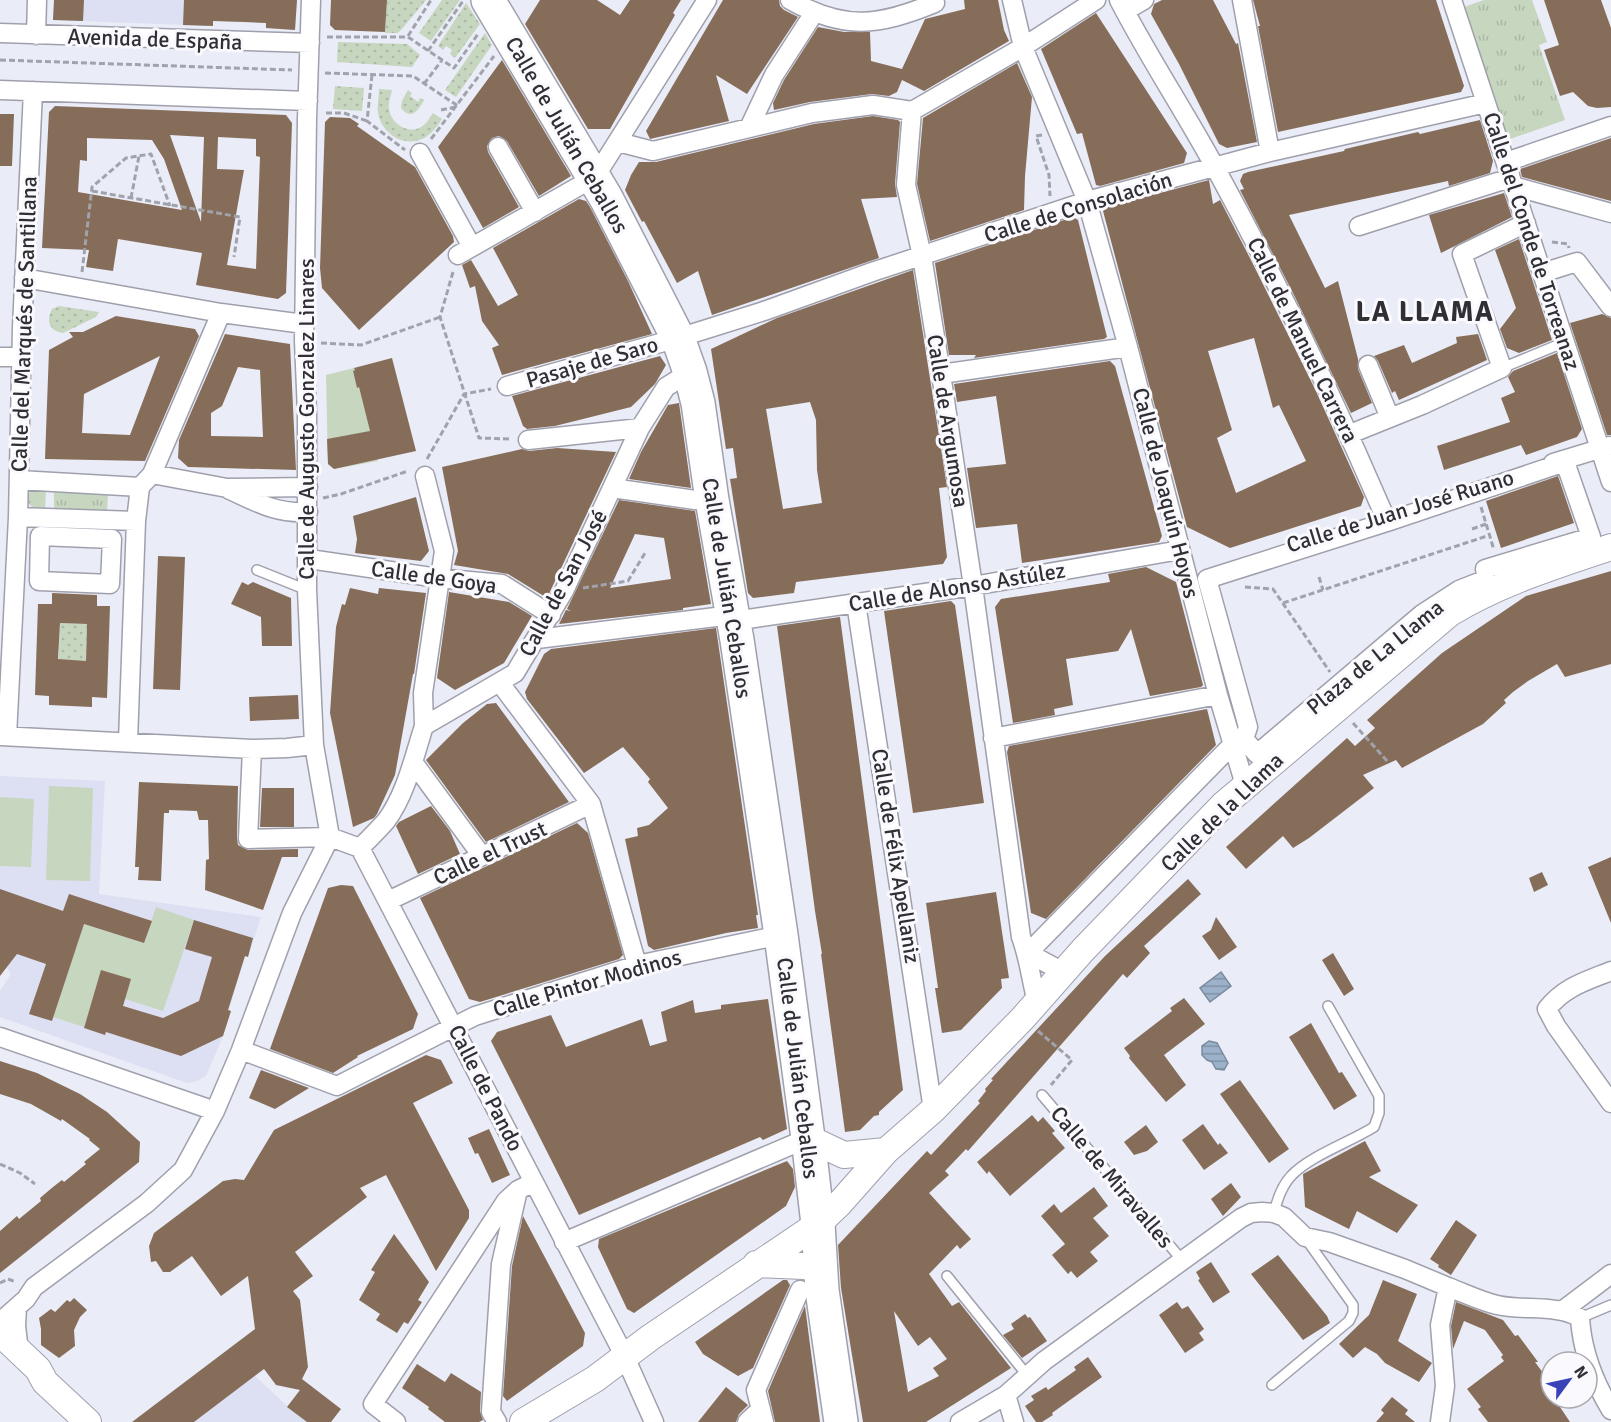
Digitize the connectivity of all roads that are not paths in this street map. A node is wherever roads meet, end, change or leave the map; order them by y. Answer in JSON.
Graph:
{"nodes":[{"id":1,"x":37,"y":0,"type":"edge"},
{"id":2,"x":311,"y":0,"type":"edge"},
{"id":3,"x":707,"y":0,"type":"edge"},
{"id":4,"x":790,"y":0,"type":"edge"},
{"id":5,"x":1012,"y":0,"type":"edge"},
{"id":6,"x":1096,"y":0,"type":"edge"},
{"id":7,"x":1144,"y":0,"type":"edge"},
{"id":8,"x":1242,"y":0,"type":"edge"},
{"id":9,"x":1452,"y":0,"type":"edge"},
{"id":10,"x":935,"y":3,"type":"dead end"},
{"id":11,"x":1122,"y":5,"type":"edge"},
{"id":12,"x":814,"y":13,"type":"junction"},
{"id":13,"x":494,"y":21,"type":"edge"},
{"id":14,"x":0,"y":33,"type":"edge"},
{"id":15,"x":36,"y":35,"type":"junction"},
{"id":16,"x":318,"y":40,"type":"junction"},
{"id":17,"x":1023,"y":47,"type":"junction"},
{"id":18,"x":0,"y":90,"type":"edge"},
{"id":19,"x":33,"y":91,"type":"junction"},
{"id":20,"x":308,"y":101,"type":"junction"},
{"id":21,"x":1486,"y":103,"type":"junction"},
{"id":22,"x":912,"y":111,"type":"junction"},
{"id":23,"x":1611,"y":126,"type":"edge"},
{"id":24,"x":749,"y":128,"type":"junction"},
{"id":25,"x":618,"y":142,"type":"junction"},
{"id":26,"x":498,"y":147,"type":"dead end"},
{"id":27,"x":1270,"y":152,"type":"junction"},
{"id":28,"x":420,"y":153,"type":"road end"},
{"id":29,"x":1215,"y":167,"type":"junction"},
{"id":30,"x":1510,"y":175,"type":"junction"},
{"id":31,"x":595,"y":177,"type":"junction"},
{"id":32,"x":1087,"y":201,"type":"junction"},
{"id":33,"x":535,"y":212,"type":"junction"},
{"id":34,"x":1611,"y":213,"type":"edge"},
{"id":35,"x":1526,"y":223,"type":"junction"},
{"id":36,"x":1359,"y":226,"type":"dead end"},
{"id":37,"x":922,"y":256,"type":"junction"},
{"id":38,"x":1542,"y":273,"type":"junction"},
{"id":39,"x":24,"y":278,"type":"junction"},
{"id":40,"x":1611,"y":307,"type":"edge"},
{"id":41,"x":221,"y":313,"type":"junction"},
{"id":42,"x":304,"y":324,"type":"junction"},
{"id":43,"x":678,"y":338,"type":"junction"},
{"id":44,"x":1565,"y":342,"type":"junction"},
{"id":45,"x":1128,"y":347,"type":"junction"},
{"id":46,"x":0,"y":357,"type":"edge"},
{"id":47,"x":21,"y":357,"type":"junction"},
{"id":48,"x":1368,"y":365,"type":"dead end"},
{"id":49,"x":1502,"y":368,"type":"junction"},
{"id":50,"x":690,"y":372,"type":"junction"},
{"id":51,"x":941,"y":374,"type":"junction"},
{"id":52,"x":507,"y":386,"type":"road end"},
{"id":53,"x":1390,"y":418,"type":"junction"},
{"id":54,"x":640,"y":428,"type":"junction"},
{"id":55,"x":1350,"y":434,"type":"junction"},
{"id":56,"x":528,"y":440,"type":"road end"},
{"id":57,"x":1606,"y":447,"type":"edge"},
{"id":58,"x":420,"y":471,"type":"road end"},
{"id":59,"x":19,"y":480,"type":"junction"},
{"id":60,"x":146,"y":481,"type":"junction"},
{"id":61,"x":1611,"y":482,"type":"edge"},
{"id":62,"x":227,"y":488,"type":"junction"},
{"id":63,"x":612,"y":488,"type":"junction"},
{"id":64,"x":308,"y":500,"type":"junction"},
{"id":65,"x":712,"y":500,"type":"junction"},
{"id":66,"x":18,"y":517,"type":"junction"},
{"id":67,"x":1385,"y":517,"type":"junction"},
{"id":68,"x":136,"y":521,"type":"junction"},
{"id":69,"x":1611,"y":547,"type":"edge"},
{"id":70,"x":1180,"y":550,"type":"junction"},
{"id":71,"x":309,"y":559,"type":"junction"},
{"id":72,"x":258,"y":570,"type":"dead end"},
{"id":73,"x":1188,"y":577,"type":"junction"},
{"id":74,"x":438,"y":578,"type":"junction"},
{"id":75,"x":39,"y":581,"type":"joint"},
{"id":76,"x":1208,"y":584,"type":"joint"},
{"id":77,"x":973,"y":586,"type":"junction"},
{"id":78,"x":308,"y":590,"type":"junction"},
{"id":79,"x":856,"y":603,"type":"junction"},
{"id":80,"x":551,"y":615,"type":"junction"},
{"id":81,"x":733,"y":618,"type":"junction"},
{"id":82,"x":537,"y":639,"type":"junction"},
{"id":83,"x":500,"y":683,"type":"junction"},
{"id":84,"x":1218,"y":695,"type":"junction"},
{"id":85,"x":424,"y":726,"type":"junction"},
{"id":86,"x":4,"y":736,"type":"edge"},
{"id":87,"x":993,"y":738,"type":"junction"},
{"id":88,"x":128,"y":741,"type":"junction"},
{"id":89,"x":1233,"y":744,"type":"junction"},
{"id":90,"x":314,"y":745,"type":"junction"},
{"id":91,"x":252,"y":749,"type":"junction"},
{"id":92,"x":413,"y":762,"type":"junction"},
{"id":93,"x":1245,"y":786,"type":"junction"},
{"id":94,"x":591,"y":804,"type":"junction"},
{"id":95,"x":330,"y":837,"type":"junction"},
{"id":96,"x":360,"y":848,"type":"junction"},
{"id":97,"x":482,"y":856,"type":"junction"},
{"id":98,"x":388,"y":901,"type":"junction"},
{"id":99,"x":781,"y":935,"type":"junction"},
{"id":100,"x":1028,"y":953,"type":"junction"},
{"id":101,"x":637,"y":965,"type":"junction"},
{"id":102,"x":1611,"y":971,"type":"edge"},
{"id":103,"x":1063,"y":972,"type":"junction"},
{"id":104,"x":1328,"y":1006,"type":"dead end"},
{"id":105,"x":1030,"y":1010,"type":"junction"},
{"id":106,"x":453,"y":1026,"type":"junction"},
{"id":107,"x":0,"y":1037,"type":"edge"},
{"id":108,"x":241,"y":1050,"type":"junction"},
{"id":109,"x":1042,"y":1095,"type":"road end"},
{"id":110,"x":1611,"y":1103,"type":"edge"},
{"id":111,"x":933,"y":1110,"type":"junction"},
{"id":112,"x":214,"y":1111,"type":"junction"},
{"id":113,"x":808,"y":1138,"type":"junction"},
{"id":114,"x":886,"y":1151,"type":"junction"},
{"id":115,"x":526,"y":1186,"type":"junction"},
{"id":116,"x":1274,"y":1214,"type":"junction"},
{"id":117,"x":818,"y":1224,"type":"junction"},
{"id":118,"x":1305,"y":1237,"type":"junction"},
{"id":119,"x":564,"y":1242,"type":"junction"},
{"id":120,"x":1182,"y":1260,"type":"junction"},
{"id":121,"x":756,"y":1264,"type":"junction"},
{"id":122,"x":1611,"y":1274,"type":"edge"},
{"id":123,"x":947,"y":1276,"type":"dead end"},
{"id":124,"x":810,"y":1279,"type":"junction"},
{"id":125,"x":1448,"y":1287,"type":"junction"},
{"id":126,"x":9,"y":1305,"type":"edge"},
{"id":127,"x":1611,"y":1305,"type":"edge"},
{"id":128,"x":1562,"y":1311,"type":"junction"},
{"id":129,"x":1580,"y":1318,"type":"junction"},
{"id":130,"x":0,"y":1322,"type":"edge"},
{"id":131,"x":0,"y":1333,"type":"edge"},
{"id":132,"x":10,"y":1357,"type":"edge"},
{"id":133,"x":625,"y":1357,"type":"junction"},
{"id":134,"x":1027,"y":1375,"type":"junction"},
{"id":135,"x":1272,"y":1385,"type":"dead end"},
{"id":136,"x":1006,"y":1395,"type":"junction"},
{"id":137,"x":1611,"y":1410,"type":"edge"},
{"id":138,"x":762,"y":1415,"type":"edge"},
{"id":139,"x":79,"y":1419,"type":"edge"},
{"id":140,"x":396,"y":1422,"type":"edge"},
{"id":141,"x":498,"y":1422,"type":"edge"},
{"id":142,"x":523,"y":1422,"type":"edge"},
{"id":143,"x":654,"y":1422,"type":"edge"},
{"id":144,"x":747,"y":1422,"type":"edge"},
{"id":145,"x":841,"y":1422,"type":"edge"},
{"id":146,"x":960,"y":1422,"type":"edge"},
{"id":147,"x":1014,"y":1422,"type":"edge"},
{"id":148,"x":1440,"y":1422,"type":"edge"}],
"edges":[{"from":1,"to":15,"type":"street"},
{"from":2,"to":16,"type":"street","name":"Calle de Augusto Gonzalez Linares"},
{"from":3,"to":25,"type":"street"},
{"from":4,"to":12,"type":"street"},
{"from":5,"to":17,"type":"street","name":"Calle de Joaquín Hoyos"},
{"from":6,"to":17,"type":"street"},
{"from":7,"to":11,"type":"street"},
{"from":8,"to":27,"type":"street"},
{"from":9,"to":21,"type":"street","name":"Calle del Conde de Torreanaz"},
{"from":10,"to":12,"type":"street"},
{"from":11,"to":29,"type":"street","name":"Calle de Manuel Carrera"},
{"from":12,"to":24,"type":"street"},
{"from":13,"to":31,"type":"highway","name":"Calle de Julián Ceballos"},
{"from":14,"to":15,"type":"street","name":"Avenida de España"},
{"from":15,"to":16,"type":"street","name":"Avenida de España"},
{"from":16,"to":20,"type":"street","name":"Calle de Augusto Gonzalez Linares"},
{"from":17,"to":22,"type":"street"},
{"from":17,"to":32,"type":"street","name":"Calle de Joaquín Hoyos"},
{"from":18,"to":19,"type":"street"},
{"from":19,"to":20,"type":"street"},
{"from":19,"to":39,"type":"street","name":"Calle del Marqués de Santillana"},
{"from":20,"to":42,"type":"street","name":"Calle de Augusto Gonzalez Linares"},
{"from":21,"to":27,"type":"street","name":"Calle de Consolación"},
{"from":21,"to":30,"type":"street","name":"Calle del Conde de Torreanaz"},
{"from":22,"to":24,"type":"street"},
{"from":22,"to":37,"type":"street","name":"Calle de Argumosa"},
{"from":23,"to":30,"type":"street"},
{"from":24,"to":25,"type":"street"},
{"from":25,"to":31,"type":"street"},
{"from":26,"to":33,"type":"street"},
{"from":27,"to":29,"type":"street","name":"Calle de Consolación"},
{"from":28,"to":33,"type":"street"},
{"from":29,"to":32,"type":"street","name":"Calle de Consolación"},
{"from":29,"to":55,"type":"street","name":"Calle de Manuel Carrera"},
{"from":30,"to":34,"type":"street"},
{"from":30,"to":35,"type":"street","name":"Calle del Conde de Torreanaz"},
{"from":30,"to":36,"type":"street"},
{"from":31,"to":33,"type":"street"},
{"from":31,"to":43,"type":"highway","name":"Calle de Julián Ceballos"},
{"from":32,"to":37,"type":"street","name":"Calle de Consolación"},
{"from":32,"to":45,"type":"street","name":"Calle de Joaquín Hoyos"},
{"from":35,"to":38,"type":"street","name":"Calle del Conde de Torreanaz"},
{"from":35,"to":49,"type":"street"},
{"from":37,"to":43,"type":"street","name":"Calle de Consolación"},
{"from":37,"to":51,"type":"street","name":"Calle de Argumosa"},
{"from":38,"to":40,"type":"street"},
{"from":38,"to":44,"type":"street","name":"Calle del Conde de Torreanaz"},
{"from":39,"to":41,"type":"street"},
{"from":39,"to":47,"type":"street","name":"Calle del Marqués de Santillana"},
{"from":41,"to":42,"type":"street"},
{"from":41,"to":60,"type":"street"},
{"from":42,"to":64,"type":"street","name":"Calle de Augusto Gonzalez Linares"},
{"from":43,"to":50,"type":"highway","name":"Calle de Julián Ceballos"},
{"from":43,"to":52,"type":"street","name":"Pasaje de Saro"},
{"from":44,"to":49,"type":"lane"},
{"from":44,"to":57,"type":"street","name":"Calle del Conde de Torreanaz"},
{"from":45,"to":51,"type":"street"},
{"from":45,"to":70,"type":"street","name":"Calle de Joaquín Hoyos"},
{"from":46,"to":47,"type":"street"},
{"from":47,"to":59,"type":"street","name":"Calle del Marqués de Santillana"},
{"from":48,"to":53,"type":"street"},
{"from":49,"to":53,"type":"street"},
{"from":50,"to":54,"type":"street"},
{"from":50,"to":65,"type":"highway","name":"Calle de Julián Ceballos"},
{"from":51,"to":77,"type":"street","name":"Calle de Argumosa"},
{"from":53,"to":55,"type":"street"},
{"from":54,"to":56,"type":"street"},
{"from":54,"to":63,"type":"street","name":"Calle de San José"},
{"from":55,"to":67,"type":"street","name":"Calle de Manuel Carrera"},
{"from":57,"to":61,"type":"street","name":"Calle del Conde de Torreanaz"},
{"from":57,"to":67,"type":"street","name":"Calle de Juan José Ruano"},
{"from":58,"to":74,"type":"street"},
{"from":59,"to":60,"type":"street"},
{"from":59,"to":66,"type":"street","name":"Calle del Marqués de Santillana"},
{"from":60,"to":62,"type":"street"},
{"from":60,"to":68,"type":"street"},
{"from":62,"to":64,"type":"street"},
{"from":62,"to":64,"type":"street"},
{"from":63,"to":65,"type":"street"},
{"from":63,"to":80,"type":"street","name":"Calle de San José"},
{"from":64,"to":71,"type":"street","name":"Calle de Augusto Gonzalez Linares"},
{"from":65,"to":81,"type":"highway","name":"Calle de Julián Ceballos"},
{"from":66,"to":68,"type":"street"},
{"from":66,"to":86,"type":"street","name":"Calle del Marqués de Santillana"},
{"from":67,"to":73,"type":"street","name":"Calle de Juan José Ruano"},
{"from":68,"to":88,"type":"street"},
{"from":69,"to":93,"type":"main road","name":"Calle de la Llama"},
{"from":70,"to":73,"type":"street","name":"Calle de Joaquín Hoyos"},
{"from":70,"to":77,"type":"street","name":"Calle de Alonso Astúlez"},
{"from":71,"to":74,"type":"street","name":"Calle de Goya"},
{"from":71,"to":78,"type":"street","name":"Calle de Augusto Gonzalez Linares"},
{"from":72,"to":78,"type":"lane"},
{"from":73,"to":84,"type":"street","name":"Calle de Joaquín Hoyos"},
{"from":74,"to":80,"type":"street","name":"Calle de Goya"},
{"from":74,"to":85,"type":"street"},
{"from":75,"to":75,"type":"street"},
{"from":76,"to":76,"type":"street","name":"Plaza de La Llama"},
{"from":77,"to":79,"type":"street","name":"Calle de Alonso Astúlez"},
{"from":77,"to":87,"type":"street","name":"Calle de Argumosa"},
{"from":78,"to":90,"type":"street","name":"Calle de Augusto Gonzalez Linares"},
{"from":79,"to":81,"type":"street","name":"Calle de Alonso Astúlez"},
{"from":79,"to":111,"type":"street","name":"Calle de Félix Apellaniz"},
{"from":80,"to":82,"type":"street","name":"Calle de San José"},
{"from":81,"to":82,"type":"street","name":"Calle de Alonso Astúlez"},
{"from":81,"to":99,"type":"highway","name":"Calle de Julián Ceballos"},
{"from":82,"to":83,"type":"street","name":"Calle de San José"},
{"from":83,"to":85,"type":"street","name":"Calle de San José"},
{"from":83,"to":94,"type":"street"},
{"from":84,"to":87,"type":"street"},
{"from":84,"to":89,"type":"street","name":"Calle de Joaquín Hoyos"},
{"from":85,"to":92,"type":"street"},
{"from":86,"to":88,"type":"street"},
{"from":87,"to":100,"type":"street","name":"Calle de Argumosa"},
{"from":88,"to":91,"type":"street"},
{"from":89,"to":93,"type":"street","name":"Calle de Joaquín Hoyos"},
{"from":89,"to":100,"type":"street","name":"Calle de la Llama"},
{"from":90,"to":91,"type":"street"},
{"from":90,"to":95,"type":"street","name":"Calle de Augusto Gonzalez Linares"},
{"from":91,"to":95,"type":"street"},
{"from":92,"to":96,"type":"street"},
{"from":92,"to":97,"type":"street"},
{"from":93,"to":103,"type":"main road","name":"Calle de la Llama"},
{"from":94,"to":97,"type":"street","name":"Calle el Trust"},
{"from":94,"to":101,"type":"street"},
{"from":95,"to":96,"type":"street"},
{"from":95,"to":108,"type":"street"},
{"from":96,"to":98,"type":"street","name":"Calle de Pando"},
{"from":97,"to":98,"type":"street","name":"Calle el Trust"},
{"from":98,"to":106,"type":"street","name":"Calle de Pando"},
{"from":99,"to":101,"type":"street","name":"Calle Pintor Modinos"},
{"from":99,"to":113,"type":"highway","name":"Calle de Julián Ceballos"},
{"from":100,"to":103,"type":"street"},
{"from":100,"to":105,"type":"street","name":"Calle de Argumosa"},
{"from":101,"to":106,"type":"street","name":"Calle Pintor Modinos"},
{"from":102,"to":110,"type":"street"},
{"from":103,"to":105,"type":"main road","name":"Calle de la Llama"},
{"from":104,"to":116,"type":"lane"},
{"from":105,"to":111,"type":"main road","name":"Calle de la Llama"},
{"from":106,"to":108,"type":"street","name":"Calle Pintor Modinos"},
{"from":106,"to":115,"type":"street","name":"Calle de Pando"},
{"from":107,"to":112,"type":"street"},
{"from":108,"to":112,"type":"street"},
{"from":109,"to":120,"type":"lane","name":"Calle de Miravalles"},
{"from":111,"to":114,"type":"main road","name":"Calle de la Llama"},
{"from":112,"to":126,"type":"street"},
{"from":113,"to":114,"type":"main road"},
{"from":113,"to":117,"type":"highway","name":"Calle de Julián Ceballos"},
{"from":113,"to":119,"type":"street"},
{"from":114,"to":117,"type":"main road","name":"Calle de la Llama"},
{"from":115,"to":119,"type":"street","name":"Calle de Pando"},
{"from":115,"to":140,"type":"street"},
{"from":115,"to":141,"type":"street"},
{"from":116,"to":118,"type":"street"},
{"from":116,"to":120,"type":"street","name":"Calle de Miravalles"},
{"from":117,"to":121,"type":"main road","name":"Calle de la Llama"},
{"from":117,"to":124,"type":"highway","name":"Calle de Julián Ceballos"},
{"from":118,"to":125,"type":"street"},
{"from":118,"to":135,"type":"lane"},
{"from":119,"to":133,"type":"street","name":"Calle de Pando"},
{"from":120,"to":134,"type":"street","name":"Calle de Miravalles"},
{"from":121,"to":124,"type":"main road"},
{"from":121,"to":133,"type":"main road","name":"Calle de la Llama"},
{"from":122,"to":128,"type":"street"},
{"from":123,"to":134,"type":"lane"},
{"from":124,"to":138,"type":"street"},
{"from":124,"to":145,"type":"highway","name":"Calle de Julián Ceballos"},
{"from":125,"to":128,"type":"street"},
{"from":125,"to":148,"type":"street"},
{"from":126,"to":130,"type":"street"},
{"from":126,"to":132,"type":"street"},
{"from":127,"to":129,"type":"lane"},
{"from":128,"to":129,"type":"street"},
{"from":129,"to":137,"type":"street"},
{"from":131,"to":132,"type":"main road"},
{"from":132,"to":139,"type":"main road"},
{"from":133,"to":142,"type":"main road","name":"Calle de la Llama"},
{"from":133,"to":143,"type":"street","name":"Calle de Pando"},
{"from":134,"to":136,"type":"street","name":"Calle de Miravalles"},
{"from":136,"to":146,"type":"street","name":"Calle de Miravalles"},
{"from":136,"to":147,"type":"street"},
{"from":138,"to":144,"type":"street"}]}
